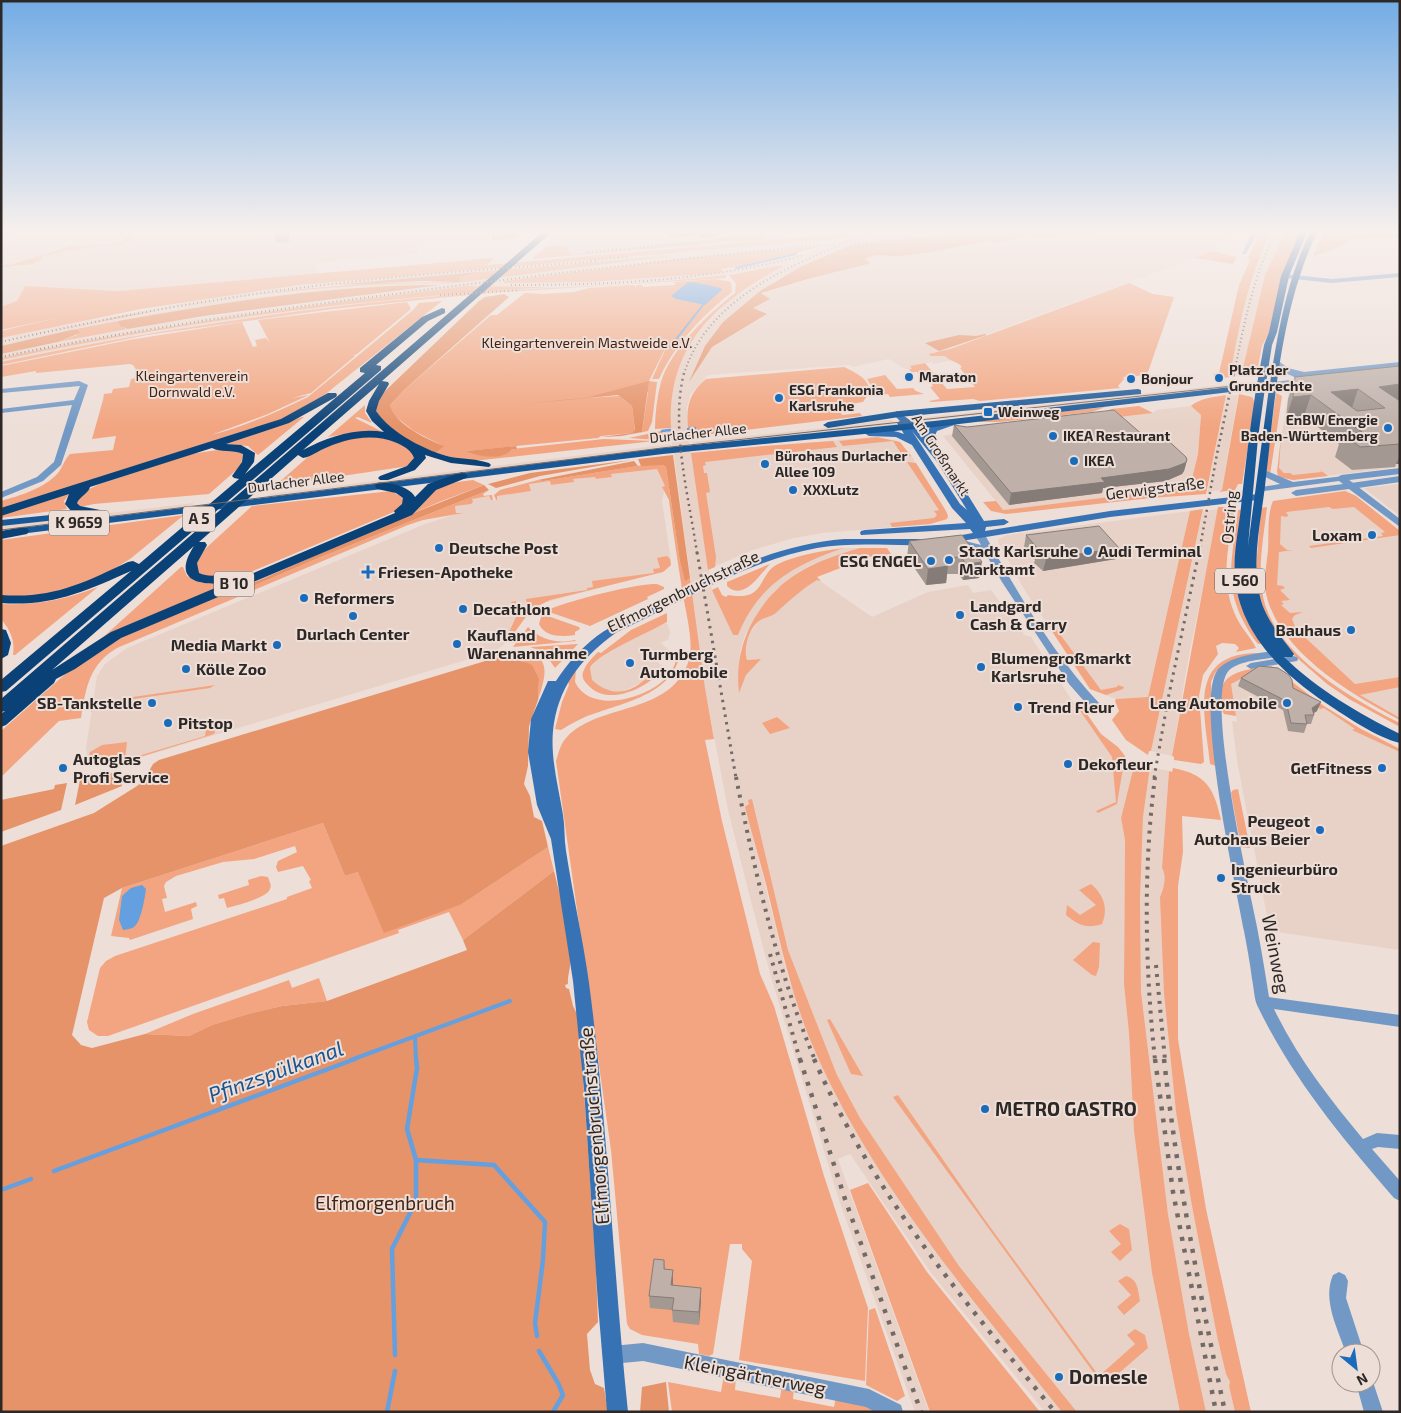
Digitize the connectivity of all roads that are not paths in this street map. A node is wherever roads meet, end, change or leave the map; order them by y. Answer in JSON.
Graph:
{"nodes":[{"id":1,"x":460,"y":296,"type":"edge"},
{"id":2,"x":479,"y":296,"type":"edge"},
{"id":3,"x":1281,"y":296,"type":"edge"},
{"id":4,"x":1290,"y":296,"type":"edge"},
{"id":5,"x":474,"y":299,"type":"junction"},
{"id":6,"x":442,"y":311,"type":"junction"},
{"id":7,"x":1277,"y":364,"type":"junction"},
{"id":8,"x":1400,"y":364,"type":"edge"},
{"id":9,"x":1400,"y":371,"type":"edge"},
{"id":10,"x":1305,"y":374,"type":"junction"},
{"id":11,"x":1273,"y":381,"type":"junction"},
{"id":12,"x":1262,"y":383,"type":"junction"},
{"id":13,"x":384,"y":384,"type":"junction"},
{"id":14,"x":341,"y":389,"type":"junction"},
{"id":15,"x":1233,"y":390,"type":"junction"},
{"id":16,"x":1,"y":391,"type":"edge"},
{"id":17,"x":1259,"y":400,"type":"junction"},
{"id":18,"x":77,"y":402,"type":"junction"},
{"id":19,"x":1,"y":411,"type":"edge"},
{"id":20,"x":897,"y":414,"type":"junction"},
{"id":21,"x":954,"y":422,"type":"junction"},
{"id":22,"x":909,"y":426,"type":"junction"},
{"id":23,"x":852,"y":431,"type":"junction"},
{"id":24,"x":928,"y":442,"type":"junction"},
{"id":25,"x":702,"y":443,"type":"junction"},
{"id":26,"x":914,"y":443,"type":"junction"},
{"id":27,"x":662,"y":447,"type":"junction"},
{"id":28,"x":303,"y":455,"type":"junction"},
{"id":29,"x":486,"y":465,"type":"junction"},
{"id":30,"x":1400,"y":471,"type":"edge"},
{"id":31,"x":1262,"y":472,"type":"junction"},
{"id":32,"x":238,"y":476,"type":"junction"},
{"id":33,"x":462,"y":476,"type":"junction"},
{"id":34,"x":1341,"y":478,"type":"junction"},
{"id":35,"x":1400,"y":479,"type":"edge"},
{"id":36,"x":383,"y":482,"type":"junction"},
{"id":37,"x":1294,"y":485,"type":"junction"},
{"id":38,"x":1351,"y":486,"type":"junction"},
{"id":39,"x":1253,"y":494,"type":"junction"},
{"id":40,"x":1,"y":495,"type":"edge"},
{"id":41,"x":969,"y":505,"type":"junction"},
{"id":42,"x":956,"y":506,"type":"junction"},
{"id":43,"x":1,"y":512,"type":"edge"},
{"id":44,"x":96,"y":513,"type":"junction"},
{"id":45,"x":1016,"y":520,"type":"junction"},
{"id":46,"x":1,"y":523,"type":"edge"},
{"id":47,"x":1400,"y":524,"type":"edge"},
{"id":48,"x":938,"y":528,"type":"junction"},
{"id":49,"x":978,"y":529,"type":"junction"},
{"id":50,"x":24,"y":530,"type":"joint"},
{"id":51,"x":1,"y":534,"type":"edge"},
{"id":52,"x":947,"y":540,"type":"junction"},
{"id":53,"x":201,"y":545,"type":"junction"},
{"id":54,"x":994,"y":560,"type":"junction"},
{"id":55,"x":133,"y":565,"type":"junction"},
{"id":56,"x":727,"y":572,"type":"junction"},
{"id":57,"x":1,"y":599,"type":"edge"},
{"id":58,"x":1,"y":633,"type":"edge"},
{"id":59,"x":1,"y":655,"type":"edge"},
{"id":60,"x":1284,"y":657,"type":"junction"},
{"id":61,"x":1,"y":674,"type":"edge"},
{"id":62,"x":54,"y":675,"type":"junction"},
{"id":63,"x":1,"y":688,"type":"edge"},
{"id":64,"x":1095,"y":706,"type":"dead end"},
{"id":65,"x":1,"y":707,"type":"edge"},
{"id":66,"x":1,"y":722,"type":"edge"},
{"id":67,"x":1400,"y":730,"type":"edge"},
{"id":68,"x":1400,"y":739,"type":"edge"},
{"id":69,"x":1263,"y":1002,"type":"junction"},
{"id":70,"x":1400,"y":1021,"type":"edge"},
{"id":71,"x":1400,"y":1142,"type":"edge"},
{"id":72,"x":1360,"y":1147,"type":"junction"},
{"id":73,"x":1400,"y":1193,"type":"edge"},
{"id":74,"x":1339,"y":1281,"type":"dead end"},
{"id":75,"x":1352,"y":1343,"type":"edge"},
{"id":76,"x":612,"y":1355,"type":"junction"},
{"id":77,"x":1368,"y":1393,"type":"edge"},
{"id":78,"x":618,"y":1412,"type":"edge"},
{"id":79,"x":894,"y":1412,"type":"edge"},
{"id":80,"x":1374,"y":1412,"type":"edge"}],
"edges":[{"from":1,"to":6,"type":"highway","number":"A 5"},
{"from":2,"to":5,"type":"highway"},
{"from":3,"to":12,"type":"main road","name":"Ostring"},
{"from":4,"to":7,"type":"main road","name":"Ostring"},
{"from":5,"to":13,"type":"highway"},
{"from":5,"to":65,"type":"highway","number":"A 5"},
{"from":6,"to":14,"type":"highway","number":"A 5"},
{"from":6,"to":63,"type":"highway","number":"A 5"},
{"from":7,"to":10,"type":"street"},
{"from":7,"to":11,"type":"main road","name":"Ostring"},
{"from":8,"to":10,"type":"street","name":"Durlacher Allee"},
{"from":9,"to":11,"type":"street","name":"Durlacher Allee"},
{"from":10,"to":11,"type":"street","name":"Durlacher Allee"},
{"from":11,"to":12,"type":"main road","name":"Durlacher Allee"},
{"from":11,"to":31,"type":"main road","name":"Ostring","number":"L 560"},
{"from":12,"to":15,"type":"main road","name":"Durlacher Allee"},
{"from":12,"to":17,"type":"main road","name":"Ostring","number":"L 560"},
{"from":12,"to":20,"type":"main road","name":"Durlacher Allee"},
{"from":13,"to":28,"type":"highway"},
{"from":13,"to":29,"type":"highway"},
{"from":14,"to":32,"type":"highway","number":"A 5"},
{"from":14,"to":43,"type":"highway"},
{"from":15,"to":17,"type":"main road"},
{"from":15,"to":21,"type":"main road","name":"Durlacher Allee"},
{"from":16,"to":18,"type":"street"},
{"from":17,"to":39,"type":"main road","name":"Ostring","number":"L 560"},
{"from":18,"to":19,"type":"street"},
{"from":18,"to":40,"type":"street"},
{"from":20,"to":22,"type":"main road","name":"Am Großmarkt"},
{"from":20,"to":25,"type":"main road","name":"Durlacher Allee"},
{"from":21,"to":22,"type":"main road","name":"Durlacher Allee"},
{"from":21,"to":24,"type":"main road"},
{"from":22,"to":23,"type":"main road","name":"Durlacher Allee"},
{"from":22,"to":24,"type":"main road","name":"Am Großmarkt"},
{"from":22,"to":26,"type":"main road","name":"Am Großmarkt"},
{"from":23,"to":25,"type":"main road","name":"Durlacher Allee"},
{"from":23,"to":26,"type":"main road"},
{"from":24,"to":41,"type":"main road","name":"Am Großmarkt"},
{"from":25,"to":27,"type":"main road","name":"Durlacher Allee"},
{"from":26,"to":42,"type":"main road","name":"Am Großmarkt"},
{"from":27,"to":29,"type":"main road","name":"Durlacher Allee"},
{"from":27,"to":33,"type":"main road","name":"Durlacher Allee","number":"K 9659"},
{"from":28,"to":36,"type":"highway"},
{"from":28,"to":53,"type":"highway"},
{"from":29,"to":36,"type":"main road","name":"Durlacher Allee"},
{"from":30,"to":34,"type":"street","name":"Gerwigstraße"},
{"from":31,"to":37,"type":"street"},
{"from":31,"to":39,"type":"main road","name":"Ostring","number":"L 560"},
{"from":32,"to":44,"type":"highway"},
{"from":32,"to":55,"type":"highway","number":"A 5"},
{"from":33,"to":36,"type":"main road","name":"Durlacher Allee","number":"K 9659"},
{"from":33,"to":62,"type":"highway","number":"B 10"},
{"from":34,"to":37,"type":"street","name":"Gerwigstraße"},
{"from":34,"to":38,"type":"street"},
{"from":35,"to":38,"type":"street","name":"Gerwigstraße"},
{"from":36,"to":44,"type":"main road","name":"Durlacher Allee"},
{"from":36,"to":50,"type":"main road","name":"Durlacher Allee","number":"K 9659"},
{"from":36,"to":53,"type":"highway"},
{"from":37,"to":39,"type":"street","name":"Gerwigstraße"},
{"from":38,"to":39,"type":"street","name":"Gerwigstraße"},
{"from":38,"to":47,"type":"street"},
{"from":39,"to":45,"type":"main road","name":"Gerwigstraße"},
{"from":39,"to":49,"type":"main road","name":"Gerwigstraße"},
{"from":39,"to":60,"type":"main road","name":"Ostring","number":"L 560"},
{"from":41,"to":45,"type":"main road"},
{"from":41,"to":49,"type":"main road","name":"Am Großmarkt"},
{"from":42,"to":48,"type":"main road"},
{"from":42,"to":49,"type":"main road","name":"Am Großmarkt"},
{"from":44,"to":46,"type":"main road","name":"Durlacher Allee","number":"K 9659"},
{"from":45,"to":49,"type":"main road","name":"Gerwigstraße"},
{"from":48,"to":49,"type":"main road","name":"Elfmorgenbruchstraße"},
{"from":48,"to":56,"type":"main road","name":"Elfmorgenbruchstraße"},
{"from":49,"to":52,"type":"main road","name":"Elfmorgenbruchstraße"},
{"from":49,"to":54,"type":"street","name":"Am Großmarkt"},
{"from":50,"to":51,"type":"highway"},
{"from":52,"to":54,"type":"street","name":"Am Großmarkt"},
{"from":52,"to":56,"type":"main road","name":"Elfmorgenbruchstraße"},
{"from":53,"to":62,"type":"highway"},
{"from":54,"to":64,"type":"street","name":"Am Großmarkt"},
{"from":55,"to":57,"type":"highway"},
{"from":55,"to":61,"type":"highway","number":"A 5"},
{"from":56,"to":76,"type":"main road","name":"Elfmorgenbruchstraße"},
{"from":58,"to":59,"type":"highway"},
{"from":60,"to":67,"type":"main road","name":"Ostring","number":"L 560"},
{"from":60,"to":68,"type":"main road","name":"Ostring","number":"L 560"},
{"from":60,"to":69,"type":"street","name":"Weinweg"},
{"from":62,"to":66,"type":"highway"},
{"from":69,"to":70,"type":"street"},
{"from":69,"to":72,"type":"street","name":"Weinweg"},
{"from":71,"to":72,"type":"street"},
{"from":72,"to":73,"type":"street","name":"Weinweg"},
{"from":74,"to":75,"type":"street"},
{"from":76,"to":78,"type":"main road","name":"Elfmorgenbruchstraße"},
{"from":76,"to":79,"type":"street","name":"Kleingärtnerweg"},
{"from":77,"to":80,"type":"street"}]}
